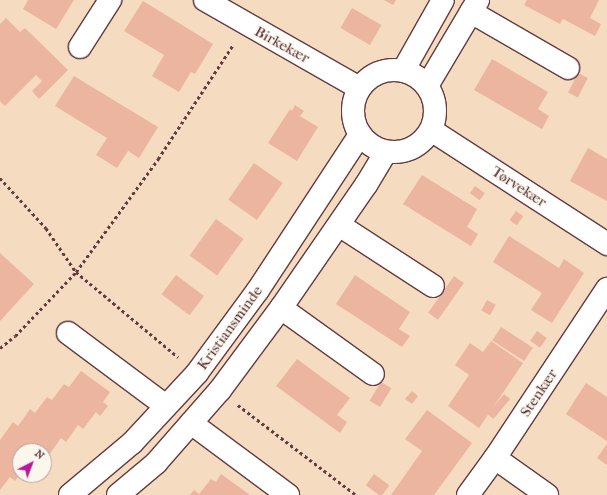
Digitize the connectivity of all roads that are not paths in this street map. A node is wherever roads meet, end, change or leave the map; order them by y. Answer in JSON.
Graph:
{"nodes":[{"id":1,"x":110,"y":0,"type":"edge"},
{"id":2,"x":205,"y":0,"type":"edge"},
{"id":3,"x":443,"y":0,"type":"edge"},
{"id":4,"x":475,"y":6,"type":"edge"},
{"id":5,"x":80,"y":47,"type":"dead end"},
{"id":6,"x":568,"y":68,"type":"dead end"},
{"id":7,"x":403,"y":71,"type":"junction"},
{"id":8,"x":427,"y":86,"type":"junction"},
{"id":9,"x":359,"y":88,"type":"junction"},
{"id":10,"x":431,"y":130,"type":"junction"},
{"id":11,"x":360,"y":135,"type":"junction"},
{"id":12,"x":386,"y":152,"type":"junction"},
{"id":13,"x":339,"y":224,"type":"junction"},
{"id":14,"x":607,"y":244,"type":"edge"},
{"id":15,"x":433,"y":286,"type":"dead end"},
{"id":16,"x":607,"y":289,"type":"edge"},
{"id":17,"x":281,"y":308,"type":"junction"},
{"id":18,"x":68,"y":332,"type":"dead end"},
{"id":19,"x":373,"y":374,"type":"dead end"},
{"id":20,"x":166,"y":406,"type":"junction"},
{"id":21,"x":191,"y":423,"type":"junction"},
{"id":22,"x":496,"y":458,"type":"junction"},
{"id":23,"x":70,"y":495,"type":"edge"},
{"id":24,"x":118,"y":495,"type":"edge"},
{"id":25,"x":288,"y":495,"type":"edge"},
{"id":26,"x":468,"y":495,"type":"edge"},
{"id":27,"x":547,"y":495,"type":"edge"}],
"edges":[{"from":1,"to":5,"type":"street"},
{"from":2,"to":9,"type":"street","name":"Birkekær"},
{"from":3,"to":7,"type":"street"},
{"from":4,"to":6,"type":"street"},
{"from":4,"to":8,"type":"street"},
{"from":7,"to":8,"type":"street"},
{"from":7,"to":9,"type":"street"},
{"from":8,"to":10,"type":"street"},
{"from":9,"to":11,"type":"street"},
{"from":10,"to":12,"type":"street"},
{"from":10,"to":14,"type":"street","name":"Tørvekær"},
{"from":11,"to":12,"type":"street"},
{"from":11,"to":20,"type":"street","name":"Kristiansminde"},
{"from":12,"to":13,"type":"street","name":"Kristiansminde"},
{"from":13,"to":15,"type":"street"},
{"from":13,"to":17,"type":"street","name":"Kristiansminde"},
{"from":16,"to":22,"type":"street","name":"Stenkær"},
{"from":17,"to":19,"type":"street"},
{"from":17,"to":21,"type":"street","name":"Kristiansminde"},
{"from":18,"to":20,"type":"street"},
{"from":20,"to":23,"type":"street","name":"Kristiansminde"},
{"from":21,"to":24,"type":"street","name":"Kristiansminde"},
{"from":21,"to":25,"type":"street"},
{"from":22,"to":26,"type":"street","name":"Stenkær"},
{"from":22,"to":27,"type":"street"}]}
